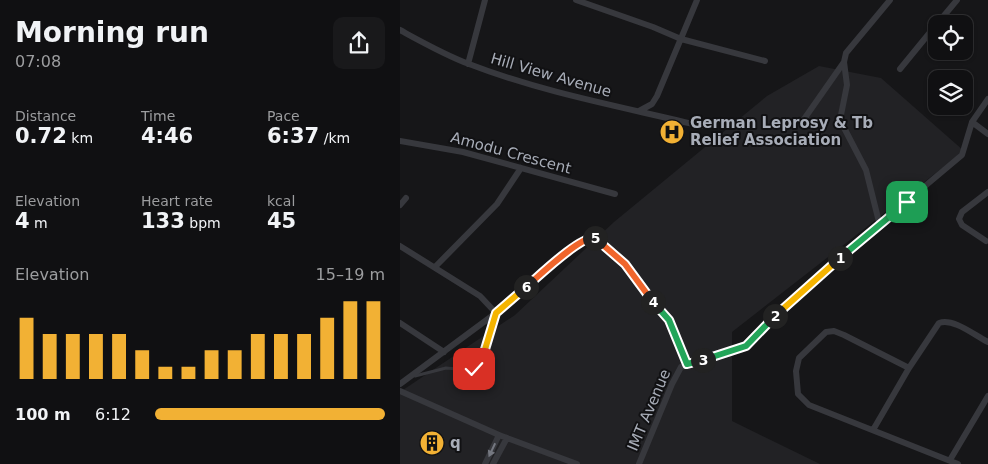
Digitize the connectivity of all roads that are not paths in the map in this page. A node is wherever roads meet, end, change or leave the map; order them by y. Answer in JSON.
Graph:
{"nodes":[{"id":1,"x":485,"y":0,"type":"edge"},
{"id":2,"x":576,"y":0,"type":"edge"},
{"id":3,"x":697,"y":0,"type":"edge"},
{"id":4,"x":890,"y":0,"type":"edge"},
{"id":5,"x":957,"y":0,"type":"edge"},
{"id":6,"x":944,"y":15,"type":"edge"},
{"id":7,"x":400,"y":30,"type":"edge"},
{"id":8,"x":928,"y":35,"type":"edge"},
{"id":9,"x":681,"y":39,"type":"junction"},
{"id":10,"x":765,"y":61,"type":"dead end"},
{"id":11,"x":844,"y":62,"type":"junction"},
{"id":12,"x":468,"y":64,"type":"junction"},
{"id":13,"x":900,"y":69,"type":"dead end"},
{"id":14,"x":988,"y":99,"type":"edge"},
{"id":15,"x":639,"y":111,"type":"junction"},
{"id":16,"x":802,"y":122,"type":"dead end"},
{"id":17,"x":972,"y":122,"type":"junction"},
{"id":18,"x":701,"y":126,"type":"dead end"},
{"id":19,"x":988,"y":134,"type":"edge"},
{"id":20,"x":400,"y":141,"type":"edge"},
{"id":21,"x":521,"y":168,"type":"junction"},
{"id":22,"x":988,"y":192,"type":"edge"},
{"id":23,"x":615,"y":194,"type":"dead end"},
{"id":24,"x":406,"y":198,"type":"dead end"},
{"id":25,"x":400,"y":205,"type":"edge"},
{"id":26,"x":880,"y":226,"type":"junction"},
{"id":27,"x":986,"y":241,"type":"dead end"},
{"id":28,"x":400,"y":246,"type":"edge"},
{"id":29,"x":435,"y":267,"type":"junction"},
{"id":30,"x":496,"y":313,"type":"junction"},
{"id":31,"x":400,"y":323,"type":"edge"},
{"id":32,"x":988,"y":342,"type":"edge"},
{"id":33,"x":444,"y":352,"type":"junction"},
{"id":34,"x":687,"y":364,"type":"junction"},
{"id":35,"x":908,"y":368,"type":"junction"},
{"id":36,"x":409,"y":377,"type":"junction"},
{"id":37,"x":400,"y":384,"type":"edge"},
{"id":38,"x":400,"y":390,"type":"edge"},
{"id":39,"x":988,"y":396,"type":"edge"},
{"id":40,"x":873,"y":430,"type":"junction"},
{"id":41,"x":499,"y":435,"type":"junction"},
{"id":42,"x":508,"y":438,"type":"junction"},
{"id":43,"x":950,"y":460,"type":"junction"},
{"id":44,"x":485,"y":464,"type":"edge"},
{"id":45,"x":493,"y":464,"type":"edge"},
{"id":46,"x":577,"y":464,"type":"edge"},
{"id":47,"x":639,"y":464,"type":"edge"},
{"id":48,"x":958,"y":464,"type":"edge"}],
"edges":[{"from":1,"to":12,"type":"street"},
{"from":2,"to":9,"type":"street"},
{"from":3,"to":9,"type":"street"},
{"from":4,"to":11,"type":"street"},
{"from":5,"to":6,"type":"street"},
{"from":7,"to":12,"type":"street","name":"Hill View Avenue"},
{"from":8,"to":13,"type":"street"},
{"from":9,"to":10,"type":"street"},
{"from":9,"to":15,"type":"street"},
{"from":11,"to":16,"type":"street"},
{"from":11,"to":26,"type":"street"},
{"from":12,"to":15,"type":"street","name":"Hill View Avenue"},
{"from":14,"to":17,"type":"street","name":"IMT Avenue"},
{"from":15,"to":18,"type":"street","name":"Hill View Avenue"},
{"from":17,"to":19,"type":"street"},
{"from":17,"to":26,"type":"street","name":"IMT Avenue"},
{"from":20,"to":21,"type":"street","name":"Amodu Crescent"},
{"from":21,"to":23,"type":"street","name":"Amodu Crescent"},
{"from":21,"to":29,"type":"street"},
{"from":22,"to":27,"type":"street"},
{"from":24,"to":25,"type":"street"},
{"from":26,"to":34,"type":"street","name":"IMT Avenue"},
{"from":28,"to":29,"type":"street"},
{"from":29,"to":30,"type":"street"},
{"from":30,"to":33,"type":"street"},
{"from":30,"to":34,"type":"street"},
{"from":30,"to":36,"type":"lane"},
{"from":31,"to":33,"type":"street"},
{"from":32,"to":35,"type":"street"},
{"from":33,"to":36,"type":"street"},
{"from":34,"to":47,"type":"street","name":"IMT Avenue"},
{"from":35,"to":40,"type":"street"},
{"from":35,"to":40,"type":"street"},
{"from":36,"to":37,"type":"street"},
{"from":38,"to":41,"type":"street"},
{"from":39,"to":43,"type":"street"},
{"from":40,"to":43,"type":"street"},
{"from":41,"to":42,"type":"street"},
{"from":41,"to":44,"type":"street","one_way":true},
{"from":42,"to":45,"type":"street"},
{"from":42,"to":46,"type":"street"},
{"from":43,"to":48,"type":"street"}]}
